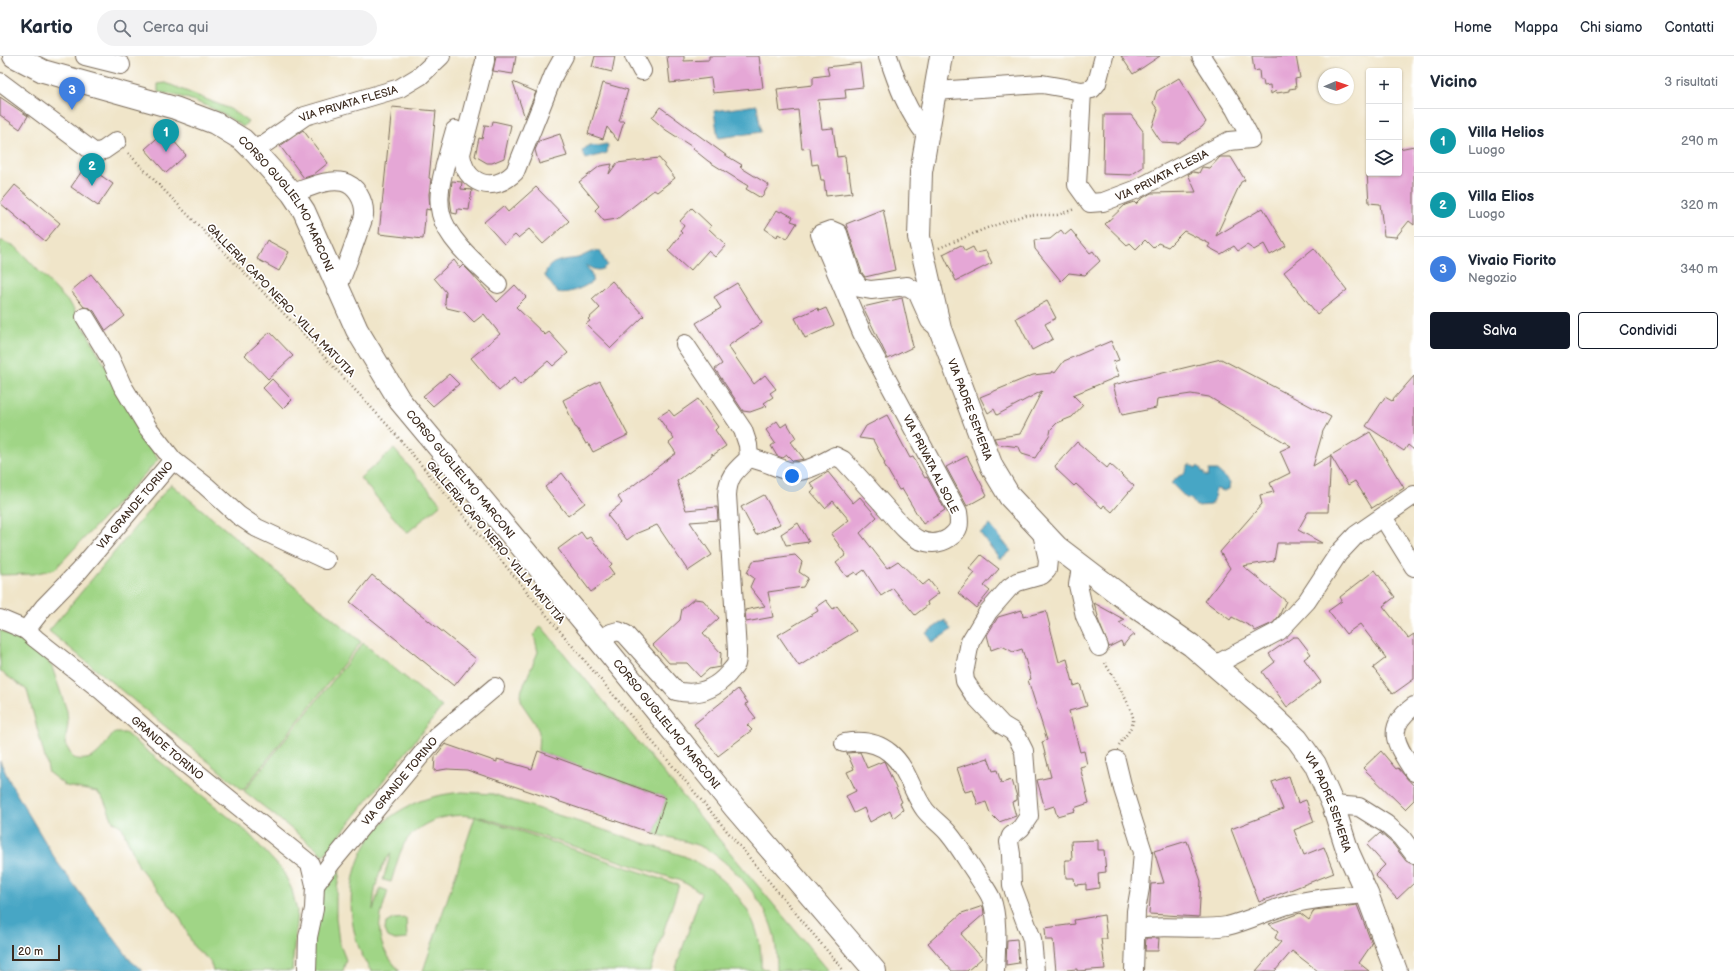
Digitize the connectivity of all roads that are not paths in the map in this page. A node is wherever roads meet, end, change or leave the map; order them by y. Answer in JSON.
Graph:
{"nodes":[{"id":1,"x":14,"y":56,"type":"edge"},
{"id":2,"x":85,"y":56,"type":"edge"},
{"id":3,"x":441,"y":56,"type":"edge"},
{"id":4,"x":474,"y":56,"type":"edge"},
{"id":5,"x":485,"y":56,"type":"edge"},
{"id":6,"x":564,"y":56,"type":"edge"},
{"id":7,"x":888,"y":56,"type":"edge"},
{"id":8,"x":941,"y":56,"type":"edge"},
{"id":9,"x":1104,"y":56,"type":"edge"},
{"id":10,"x":1201,"y":56,"type":"edge"},
{"id":11,"x":122,"y":60,"type":"edge"},
{"id":12,"x":0,"y":82,"type":"edge"},
{"id":13,"x":935,"y":91,"type":"junction"},
{"id":14,"x":1082,"y":91,"type":"junction"},
{"id":15,"x":120,"y":92,"type":"junction"},
{"id":16,"x":927,"y":136,"type":"junction"},
{"id":17,"x":117,"y":141,"type":"road end"},
{"id":18,"x":254,"y":150,"type":"junction"},
{"id":19,"x":292,"y":193,"type":"junction"},
{"id":20,"x":498,"y":284,"type":"dead end"},
{"id":21,"x":338,"y":288,"type":"junction"},
{"id":22,"x":85,"y":317,"type":"dead end"},
{"id":23,"x":940,"y":329,"type":"junction"},
{"id":24,"x":685,"y":344,"type":"dead end"},
{"id":25,"x":749,"y":458,"type":"junction"},
{"id":26,"x":173,"y":460,"type":"junction"},
{"id":27,"x":1414,"y":495,"type":"edge"},
{"id":28,"x":1382,"y":517,"type":"junction"},
{"id":29,"x":1041,"y":529,"type":"junction"},
{"id":30,"x":326,"y":560,"type":"dead end"},
{"id":31,"x":1081,"y":567,"type":"junction"},
{"id":32,"x":1414,"y":568,"type":"edge"},
{"id":33,"x":0,"y":619,"type":"edge"},
{"id":34,"x":26,"y":630,"type":"junction"},
{"id":35,"x":599,"y":640,"type":"junction"},
{"id":36,"x":1099,"y":647,"type":"road end"},
{"id":37,"x":1215,"y":665,"type":"junction"},
{"id":38,"x":496,"y":688,"type":"dead end"},
{"id":39,"x":1414,"y":706,"type":"edge"},
{"id":40,"x":844,"y":743,"type":"dead end"},
{"id":41,"x":1116,"y":760,"type":"road end"},
{"id":42,"x":1414,"y":772,"type":"edge"},
{"id":43,"x":1333,"y":805,"type":"junction"},
{"id":44,"x":1414,"y":854,"type":"edge"},
{"id":45,"x":315,"y":885,"type":"junction"},
{"id":46,"x":1367,"y":894,"type":"junction"},
{"id":47,"x":1136,"y":929,"type":"junction"},
{"id":48,"x":307,"y":971,"type":"edge"},
{"id":49,"x":875,"y":971,"type":"edge"},
{"id":50,"x":995,"y":971,"type":"edge"},
{"id":51,"x":1035,"y":971,"type":"edge"},
{"id":52,"x":1134,"y":971,"type":"edge"},
{"id":53,"x":1396,"y":971,"type":"edge"}],
"edges":[{"from":1,"to":15,"type":"main road","name":"CORSO GUGLIELMO MARCONI"},
{"from":2,"to":11,"type":"street"},
{"from":3,"to":18,"type":"street","name":"VIA PRIVATA FLESIA"},
{"from":4,"to":20,"type":"street"},
{"from":5,"to":6,"type":"street"},
{"from":7,"to":16,"type":"street"},
{"from":8,"to":13,"type":"main road","name":"VIA PADRE SEMERIA"},
{"from":9,"to":14,"type":"street"},
{"from":10,"to":14,"type":"street","name":"VIA PRIVATA FLESIA"},
{"from":11,"to":15,"type":"street"},
{"from":12,"to":17,"type":"street"},
{"from":13,"to":14,"type":"street"},
{"from":13,"to":16,"type":"main road","name":"VIA PADRE SEMERIA"},
{"from":15,"to":18,"type":"main road","name":"CORSO GUGLIELMO MARCONI"},
{"from":16,"to":23,"type":"main road","name":"VIA PADRE SEMERIA"},
{"from":18,"to":19,"type":"main road","name":"CORSO GUGLIELMO MARCONI"},
{"from":19,"to":21,"type":"main road","name":"CORSO GUGLIELMO MARCONI"},
{"from":19,"to":21,"type":"street"},
{"from":21,"to":35,"type":"main road","name":"CORSO GUGLIELMO MARCONI"},
{"from":22,"to":26,"type":"street"},
{"from":23,"to":25,"type":"street","name":"VIA PRIVATA AL SOLE"},
{"from":23,"to":29,"type":"main road","name":"VIA PADRE SEMERIA"},
{"from":24,"to":25,"type":"street"},
{"from":25,"to":35,"type":"street"},
{"from":26,"to":30,"type":"street","name":"VIA GRANDE TORINO"},
{"from":26,"to":34,"type":"street","name":"VIA GRANDE TORINO"},
{"from":27,"to":28,"type":"street"},
{"from":28,"to":32,"type":"street"},
{"from":28,"to":37,"type":"street"},
{"from":29,"to":31,"type":"main road","name":"VIA PADRE SEMERIA"},
{"from":29,"to":51,"type":"street"},
{"from":31,"to":36,"type":"street"},
{"from":31,"to":37,"type":"main road","name":"VIA PADRE SEMERIA"},
{"from":33,"to":34,"type":"street"},
{"from":34,"to":45,"type":"street","name":"GRANDE TORINO"},
{"from":35,"to":49,"type":"main road","name":"CORSO GUGLIELMO MARCONI"},
{"from":37,"to":43,"type":"main road","name":"VIA PADRE SEMERIA"},
{"from":38,"to":45,"type":"street","name":"VIA GRANDE TORINO"},
{"from":39,"to":42,"type":"street"},
{"from":40,"to":50,"type":"street"},
{"from":41,"to":47,"type":"street"},
{"from":43,"to":44,"type":"street"},
{"from":43,"to":46,"type":"main road","name":"VIA PADRE SEMERIA"},
{"from":45,"to":48,"type":"street"},
{"from":46,"to":47,"type":"street"},
{"from":46,"to":53,"type":"main road","name":"VIA PADRE SEMERIA"},
{"from":47,"to":52,"type":"street"}]}
